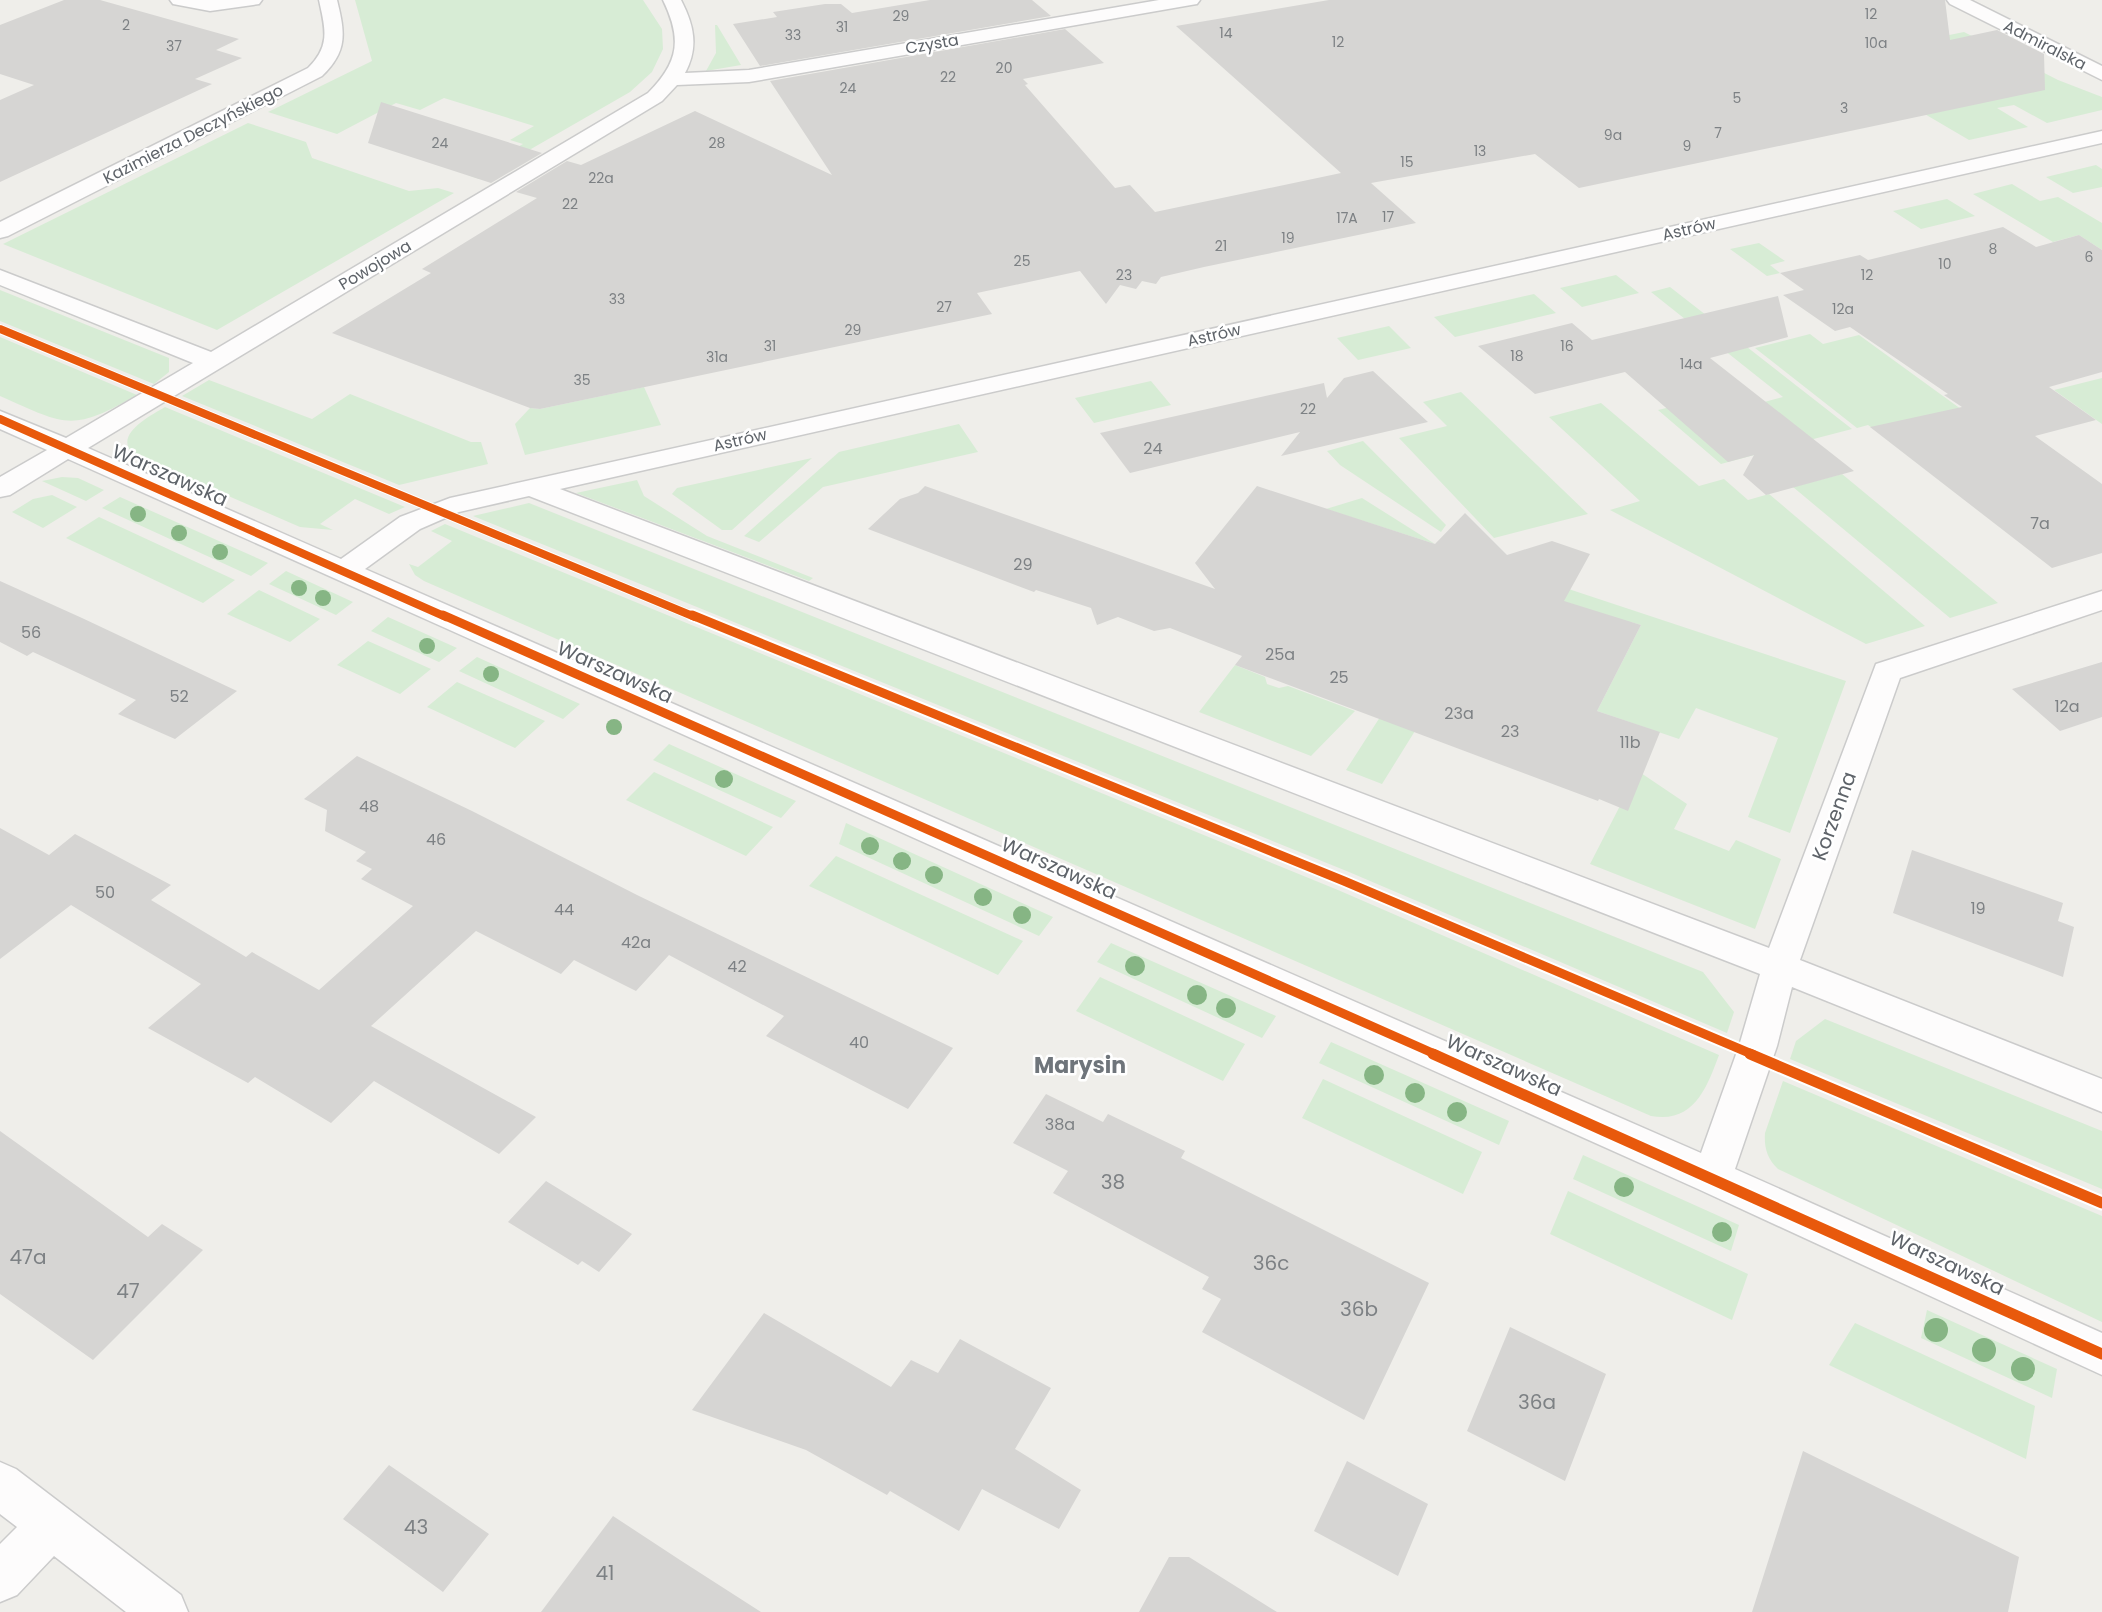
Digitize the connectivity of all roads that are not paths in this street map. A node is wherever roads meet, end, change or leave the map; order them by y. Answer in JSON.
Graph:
{"nodes":[{"id":1,"x":179,"y":0,"type":"edge"},
{"id":2,"x":253,"y":0,"type":"edge"},
{"id":3,"x":328,"y":0,"type":"edge"},
{"id":4,"x":672,"y":0,"type":"edge"},
{"id":5,"x":1191,"y":0,"type":"edge"},
{"id":6,"x":1956,"y":0,"type":"edge"},
{"id":7,"x":2102,"y":74,"type":"edge"},
{"id":8,"x":672,"y":79,"type":"junction"},
{"id":9,"x":2102,"y":137,"type":"edge"},
{"id":10,"x":0,"y":231,"type":"edge"},
{"id":11,"x":0,"y":277,"type":"edge"},
{"id":12,"x":213,"y":362,"type":"junction"},
{"id":13,"x":0,"y":419,"type":"edge"},
{"id":14,"x":68,"y":449,"type":"junction"},
{"id":15,"x":530,"y":487,"type":"junction"},
{"id":16,"x":0,"y":489,"type":"edge"},
{"id":17,"x":343,"y":571,"type":"junction"},
{"id":18,"x":2102,"y":600,"type":"edge"},
{"id":19,"x":1780,"y":967,"type":"junction"},
{"id":20,"x":2102,"y":1096,"type":"edge"},
{"id":21,"x":1712,"y":1177,"type":"junction"},
{"id":22,"x":2102,"y":1354,"type":"edge"},
{"id":23,"x":0,"y":1485,"type":"edge"},
{"id":24,"x":51,"y":1525,"type":"junction"},
{"id":25,"x":0,"y":1578,"type":"edge"},
{"id":26,"x":164,"y":1612,"type":"edge"}],
"edges":[{"from":1,"to":2,"type":"street"},
{"from":3,"to":10,"type":"street","name":"Kazimierza Deczyńskiego"},
{"from":4,"to":8,"type":"street","name":"Powojowa"},
{"from":5,"to":8,"type":"street","name":"Czysta"},
{"from":6,"to":7,"type":"street","name":"Admiralska"},
{"from":8,"to":12,"type":"street","name":"Powojowa"},
{"from":9,"to":15,"type":"street","name":"Astrów"},
{"from":11,"to":12,"type":"street"},
{"from":12,"to":14,"type":"street","name":"Powojowa"},
{"from":13,"to":14,"type":"street","name":"Warszawska"},
{"from":14,"to":16,"type":"street","name":"Powojowa"},
{"from":14,"to":17,"type":"street","name":"Warszawska"},
{"from":15,"to":17,"type":"street","name":"Astrów"},
{"from":15,"to":19,"type":"street"},
{"from":17,"to":21,"type":"street","name":"Warszawska"},
{"from":18,"to":19,"type":"street","name":"Korzenna"},
{"from":19,"to":20,"type":"street"},
{"from":19,"to":21,"type":"street","name":"Korzenna"},
{"from":21,"to":22,"type":"street","name":"Warszawska"},
{"from":23,"to":24,"type":"street"},
{"from":24,"to":25,"type":"street"},
{"from":24,"to":26,"type":"street"}]}
